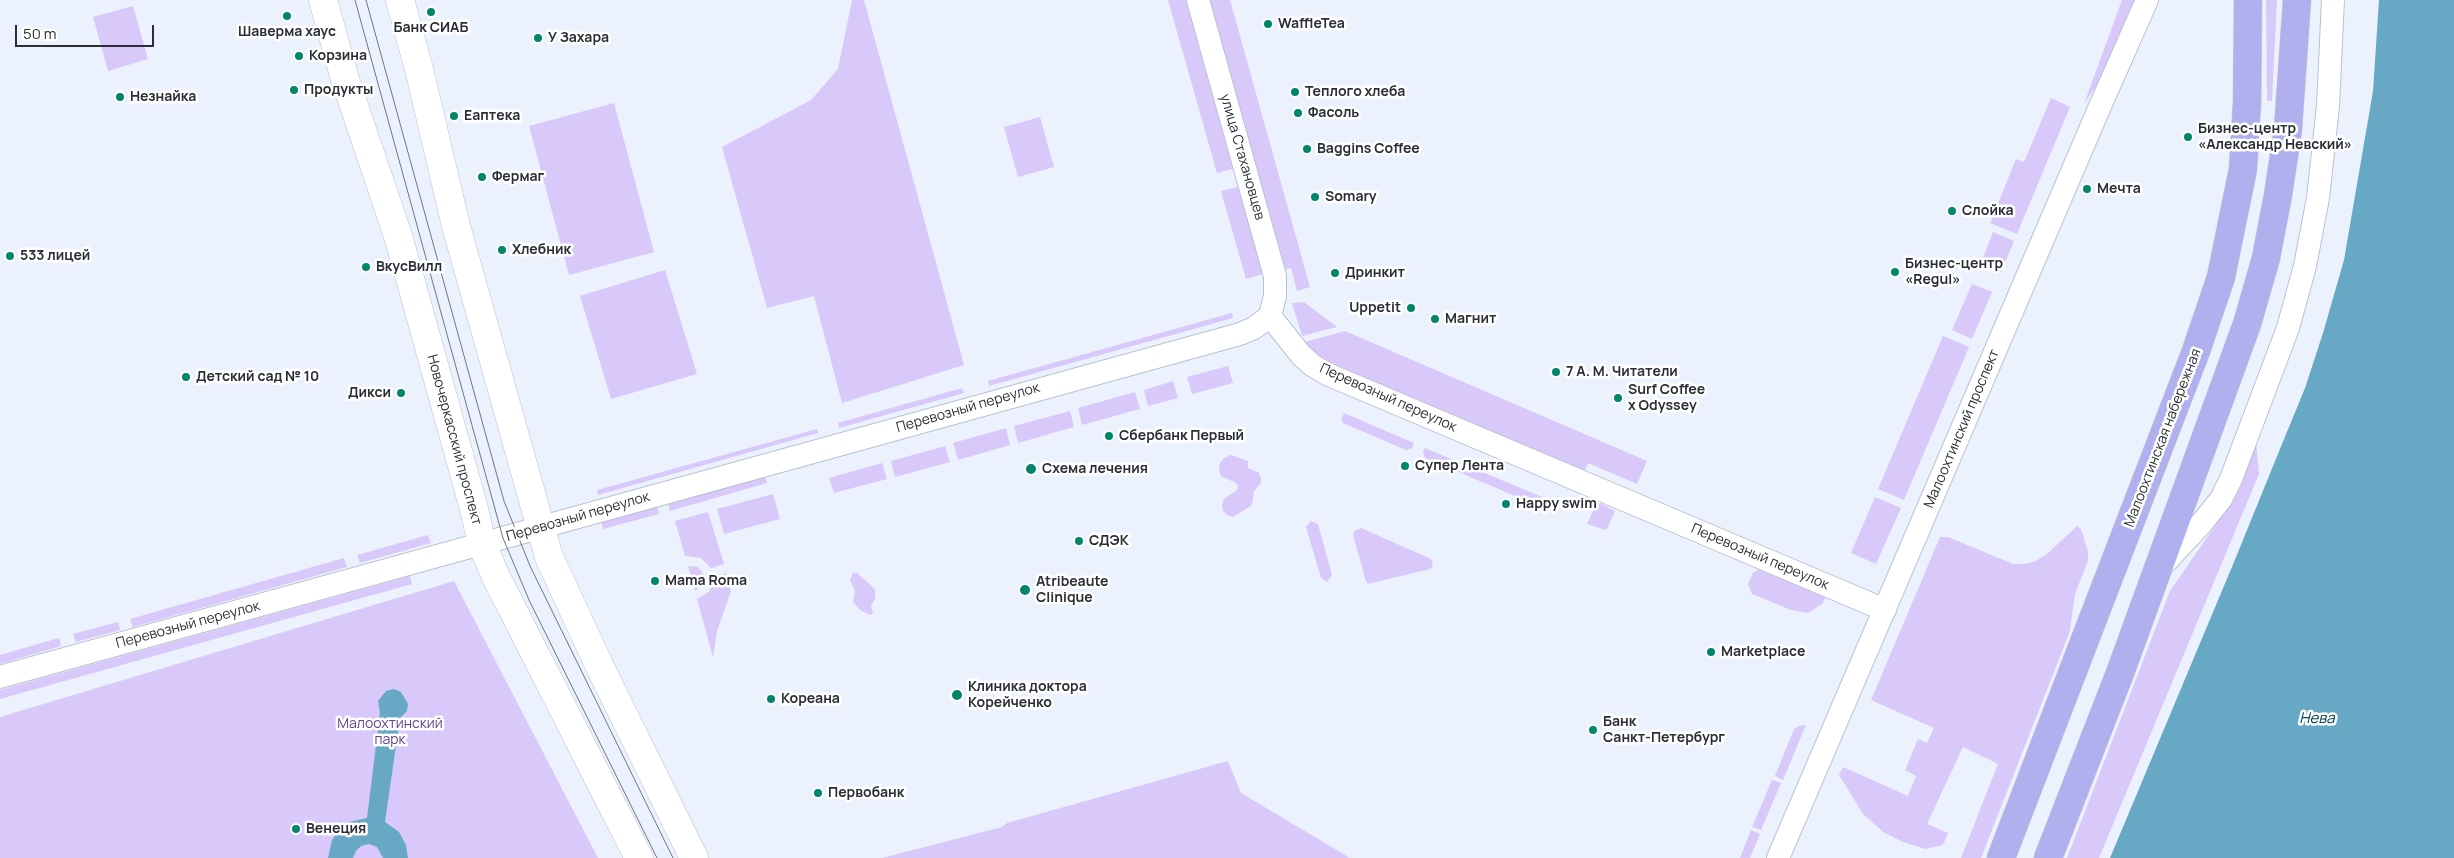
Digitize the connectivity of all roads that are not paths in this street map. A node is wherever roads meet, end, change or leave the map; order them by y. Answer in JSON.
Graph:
{"nodes":[{"id":1,"x":323,"y":0,"type":"edge"},
{"id":2,"x":400,"y":0,"type":"edge"},
{"id":3,"x":1198,"y":0,"type":"edge"},
{"id":4,"x":2147,"y":0,"type":"edge"},
{"id":5,"x":2248,"y":0,"type":"edge"},
{"id":6,"x":2297,"y":0,"type":"edge"},
{"id":7,"x":2333,"y":0,"type":"edge"},
{"id":8,"x":1270,"y":316,"type":"junction"},
{"id":9,"x":540,"y":528,"type":"junction"},
{"id":10,"x":482,"y":544,"type":"junction"},
{"id":11,"x":2156,"y":573,"type":"junction"},
{"id":12,"x":1884,"y":610,"type":"junction"},
{"id":13,"x":0,"y":677,"type":"edge"},
{"id":14,"x":639,"y":858,"type":"edge"},
{"id":15,"x":694,"y":858,"type":"edge"},
{"id":16,"x":1778,"y":858,"type":"edge"},
{"id":17,"x":2001,"y":858,"type":"edge"},
{"id":18,"x":2048,"y":858,"type":"edge"}],
"edges":[{"from":1,"to":10,"type":"main road","name":"Новочеркасский проспект"},
{"from":2,"to":9,"type":"main road"},
{"from":3,"to":8,"type":"street","name":"улица Стахановцев"},
{"from":4,"to":12,"type":"street","name":"Малоохтинский проспект"},
{"from":5,"to":17,"type":"main road","name":"Малоохтинская набережная"},
{"from":6,"to":11,"type":"main road"},
{"from":7,"to":11,"type":"street"},
{"from":8,"to":9,"type":"street","name":"Перевозный переулок"},
{"from":8,"to":12,"type":"street","name":"Перевозный переулок"},
{"from":9,"to":10,"type":"street","name":"Перевозный переулок"},
{"from":9,"to":15,"type":"main road"},
{"from":10,"to":13,"type":"street","name":"Перевозный переулок"},
{"from":10,"to":14,"type":"main road","name":"Новочеркасский проспект"},
{"from":11,"to":18,"type":"main road"},
{"from":12,"to":16,"type":"street","name":"Малоохтинский проспект"}]}
